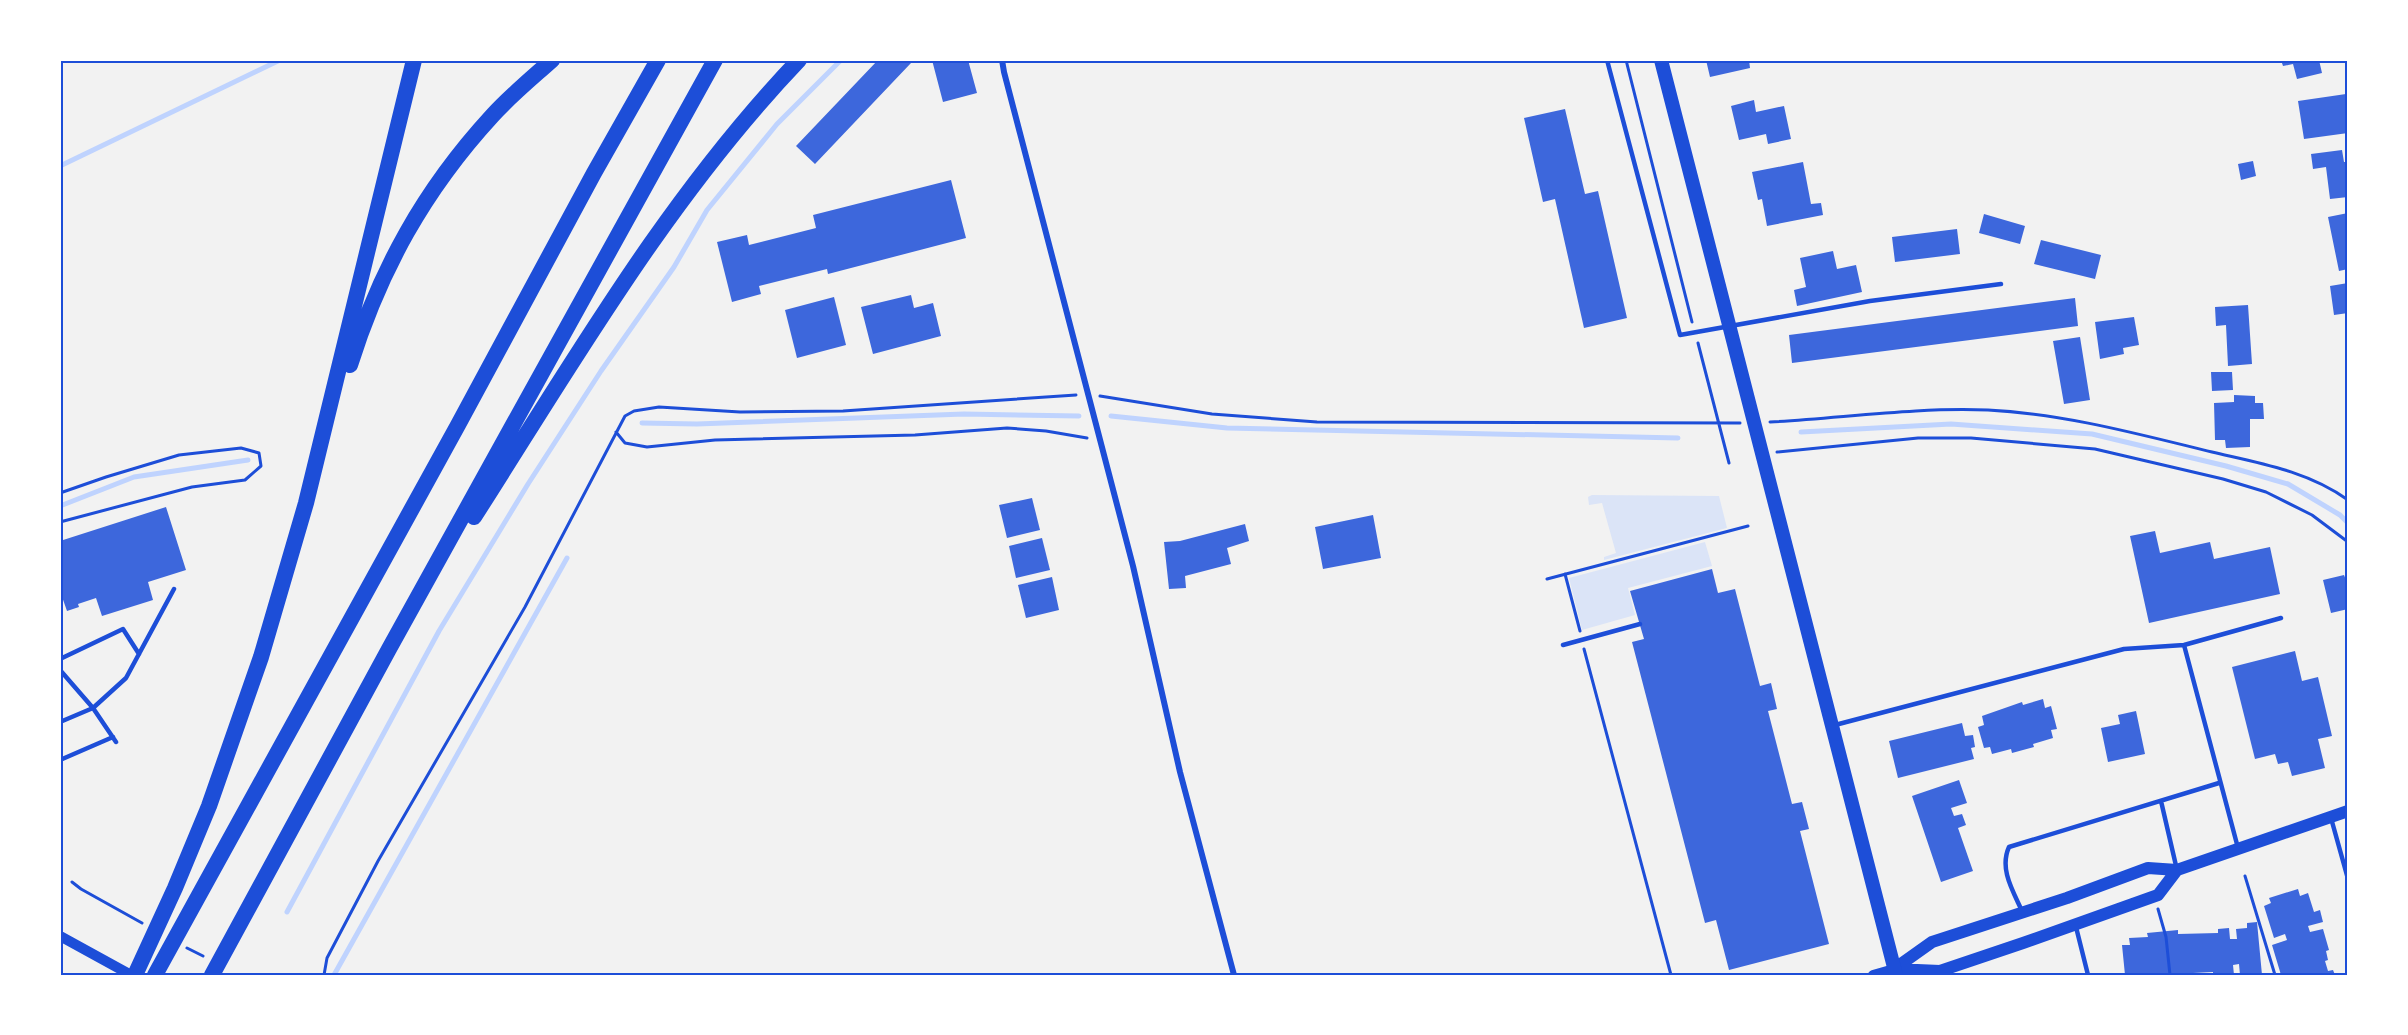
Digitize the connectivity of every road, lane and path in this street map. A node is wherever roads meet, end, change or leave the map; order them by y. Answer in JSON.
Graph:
{"nodes":[{"id":1,"x":414,"y":60,"type":"edge"},
{"id":2,"x":552,"y":60,"type":"edge"},
{"id":3,"x":658,"y":60,"type":"edge"},
{"id":4,"x":715,"y":60,"type":"edge"},
{"id":5,"x":799,"y":60,"type":"edge"},
{"id":6,"x":1002,"y":60,"type":"edge"},
{"id":7,"x":1607,"y":60,"type":"edge"},
{"id":8,"x":1626,"y":60,"type":"edge"},
{"id":9,"x":1661,"y":60,"type":"edge"},
{"id":10,"x":2001,"y":284,"type":"dead end"},
{"id":11,"x":1729,"y":325,"type":"junction"},
{"id":12,"x":1695,"y":333,"type":"junction"},
{"id":13,"x":1089,"y":395,"type":"junction"},
{"id":14,"x":1755,"y":422,"type":"junction"},
{"id":15,"x":1719,"y":424,"type":"junction"},
{"id":16,"x":616,"y":432,"type":"junction"},
{"id":17,"x":1100,"y":441,"type":"junction"},
{"id":18,"x":1763,"y":453,"type":"junction"},
{"id":19,"x":1729,"y":463,"type":"dead end"},
{"id":20,"x":60,"y":494,"type":"edge"},
{"id":21,"x":2348,"y":500,"type":"edge"},
{"id":22,"x":306,"y":503,"type":"junction"},
{"id":23,"x":60,"y":522,"type":"edge"},
{"id":24,"x":1748,"y":526,"type":"dead end"},
{"id":25,"x":2348,"y":542,"type":"edge"},
{"id":26,"x":1565,"y":574,"type":"junction"},
{"id":27,"x":1547,"y":579,"type":"dead end"},
{"id":28,"x":174,"y":589,"type":"dead end"},
{"id":29,"x":2281,"y":618,"type":"dead end"},
{"id":30,"x":1640,"y":624,"type":"dead end"},
{"id":31,"x":1582,"y":640,"type":"junction"},
{"id":32,"x":1563,"y":645,"type":"dead end"},
{"id":33,"x":2184,"y":645,"type":"junction"},
{"id":34,"x":389,"y":649,"type":"junction"},
{"id":35,"x":139,"y":654,"type":"junction"},
{"id":36,"x":60,"y":659,"type":"edge"},
{"id":37,"x":60,"y":670,"type":"edge"},
{"id":38,"x":93,"y":708,"type":"junction"},
{"id":39,"x":60,"y":722,"type":"edge"},
{"id":40,"x":1833,"y":725,"type":"junction"},
{"id":41,"x":60,"y":760,"type":"edge"},
{"id":42,"x":2219,"y":783,"type":"junction"},
{"id":43,"x":2161,"y":801,"type":"junction"},
{"id":44,"x":2348,"y":811,"type":"edge"},
{"id":45,"x":2331,"y":817,"type":"junction"},
{"id":46,"x":2239,"y":849,"type":"junction"},
{"id":47,"x":2177,"y":870,"type":"junction"},
{"id":48,"x":2246,"y":876,"type":"dead end"},
{"id":49,"x":2348,"y":879,"type":"edge"},
{"id":50,"x":2158,"y":907,"type":"dead end"},
{"id":51,"x":2022,"y":912,"type":"junction"},
{"id":52,"x":2076,"y":924,"type":"junction"},
{"id":53,"x":60,"y":936,"type":"edge"},
{"id":54,"x":1895,"y":972,"type":"edge"},
{"id":55,"x":133,"y":975,"type":"edge"},
{"id":56,"x":155,"y":975,"type":"edge"},
{"id":57,"x":212,"y":975,"type":"edge"},
{"id":58,"x":324,"y":975,"type":"edge"},
{"id":59,"x":1234,"y":975,"type":"edge"},
{"id":60,"x":1671,"y":975,"type":"edge"},
{"id":61,"x":1873,"y":975,"type":"edge"},
{"id":62,"x":2088,"y":975,"type":"edge"},
{"id":63,"x":2170,"y":975,"type":"edge"},
{"id":64,"x":2275,"y":975,"type":"edge"}],
"edges":[{"from":1,"to":22,"type":"highway"},
{"from":2,"to":22,"type":"highway"},
{"from":3,"to":56,"type":"highway"},
{"from":4,"to":34,"type":"highway"},
{"from":5,"to":34,"type":"highway"},
{"from":6,"to":13,"type":"street"},
{"from":7,"to":12,"type":"lane"},
{"from":8,"to":12,"type":"path"},
{"from":9,"to":11,"type":"main road"},
{"from":10,"to":11,"type":"lane"},
{"from":11,"to":12,"type":"lane"},
{"from":11,"to":14,"type":"main road"},
{"from":12,"to":15,"type":"path"},
{"from":13,"to":15,"type":"path"},
{"from":13,"to":16,"type":"path"},
{"from":13,"to":17,"type":"street"},
{"from":14,"to":15,"type":"path"},
{"from":14,"to":18,"type":"main road"},
{"from":14,"to":21,"type":"path"},
{"from":15,"to":19,"type":"path"},
{"from":16,"to":17,"type":"path"},
{"from":16,"to":58,"type":"path"},
{"from":17,"to":59,"type":"street"},
{"from":18,"to":25,"type":"path"},
{"from":18,"to":40,"type":"main road"},
{"from":20,"to":23,"type":"path"},
{"from":22,"to":55,"type":"highway"},
{"from":24,"to":26,"type":"path"},
{"from":26,"to":27,"type":"path"},
{"from":26,"to":31,"type":"path"},
{"from":28,"to":35,"type":"lane"},
{"from":29,"to":33,"type":"lane"},
{"from":30,"to":31,"type":"lane"},
{"from":31,"to":32,"type":"lane"},
{"from":31,"to":60,"type":"path"},
{"from":33,"to":40,"type":"lane"},
{"from":33,"to":42,"type":"lane"},
{"from":34,"to":57,"type":"highway"},
{"from":35,"to":36,"type":"lane"},
{"from":35,"to":38,"type":"lane"},
{"from":37,"to":38,"type":"lane"},
{"from":38,"to":39,"type":"lane"},
{"from":38,"to":41,"type":"lane"},
{"from":40,"to":54,"type":"main road"},
{"from":42,"to":43,"type":"lane"},
{"from":42,"to":46,"type":"lane"},
{"from":43,"to":47,"type":"lane"},
{"from":43,"to":51,"type":"lane"},
{"from":44,"to":45,"type":"main road"},
{"from":45,"to":46,"type":"main road"},
{"from":45,"to":49,"type":"lane"},
{"from":46,"to":47,"type":"main road"},
{"from":47,"to":51,"type":"main road"},
{"from":47,"to":52,"type":"main road"},
{"from":48,"to":64,"type":"path"},
{"from":50,"to":63,"type":"path"},
{"from":51,"to":54,"type":"main road"},
{"from":52,"to":54,"type":"main road"},
{"from":52,"to":62,"type":"lane"},
{"from":53,"to":55,"type":"street"},
{"from":54,"to":61,"type":"street"}]}
